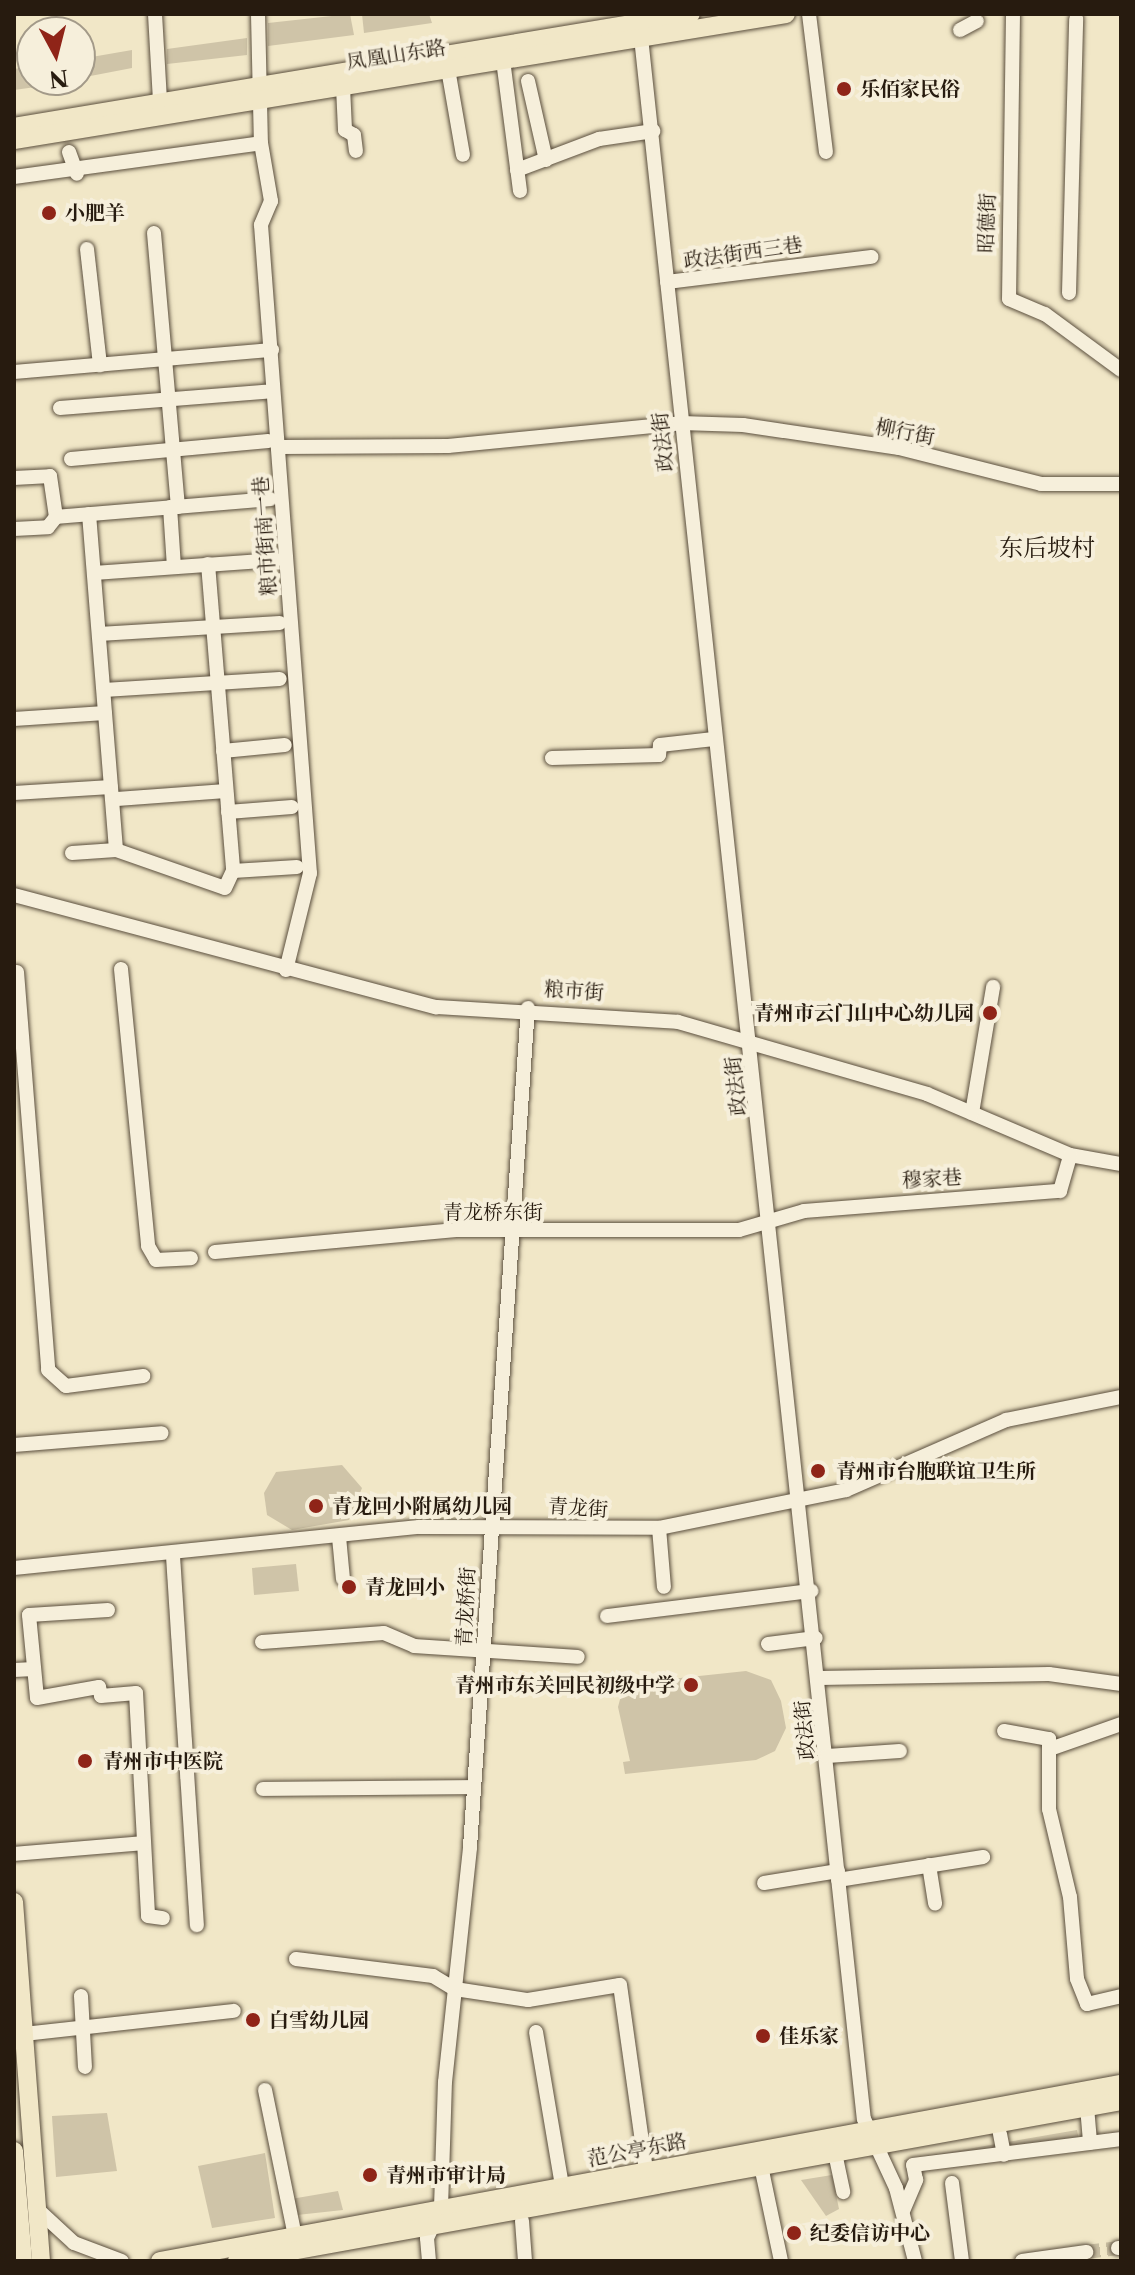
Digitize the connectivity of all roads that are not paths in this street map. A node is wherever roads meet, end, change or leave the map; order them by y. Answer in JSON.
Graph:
{"nodes":[{"id":1,"x":155,"y":14,"type":"edge"},
{"id":2,"x":258,"y":14,"type":"edge"},
{"id":3,"x":691,"y":14,"type":"edge"},
{"id":4,"x":786,"y":14,"type":"edge"},
{"id":5,"x":809,"y":14,"type":"edge"},
{"id":6,"x":1013,"y":14,"type":"edge"},
{"id":7,"x":1076,"y":19,"type":"dead end"},
{"id":8,"x":977,"y":20,"type":"edge"},
{"id":9,"x":640,"y":25,"type":"edge"},
{"id":10,"x":960,"y":30,"type":"dead end"},
{"id":11,"x":503,"y":60,"type":"junction"},
{"id":12,"x":448,"y":69,"type":"junction"},
{"id":13,"x":528,"y":81,"type":"dead end"},
{"id":14,"x":343,"y":87,"type":"junction"},
{"id":15,"x":262,"y":93,"type":"junction"},
{"id":16,"x":160,"y":102,"type":"junction"},
{"id":17,"x":14,"y":127,"type":"edge"},
{"id":18,"x":653,"y":131,"type":"junction"},
{"id":19,"x":14,"y":140,"type":"edge"},
{"id":20,"x":261,"y":143,"type":"junction"},
{"id":21,"x":356,"y":151,"type":"dead end"},
{"id":22,"x":69,"y":152,"type":"dead end"},
{"id":23,"x":826,"y":152,"type":"dead end"},
{"id":24,"x":463,"y":155,"type":"dead end"},
{"id":25,"x":546,"y":160,"type":"junction"},
{"id":26,"x":517,"y":170,"type":"junction"},
{"id":27,"x":77,"y":174,"type":"junction"},
{"id":28,"x":14,"y":177,"type":"edge"},
{"id":29,"x":520,"y":191,"type":"dead end"},
{"id":30,"x":154,"y":233,"type":"dead end"},
{"id":31,"x":87,"y":249,"type":"dead end"},
{"id":32,"x":871,"y":257,"type":"dead end"},
{"id":33,"x":667,"y":282,"type":"junction"},
{"id":34,"x":1069,"y":293,"type":"dead end"},
{"id":35,"x":272,"y":350,"type":"junction"},
{"id":36,"x":163,"y":360,"type":"junction"},
{"id":37,"x":100,"y":365,"type":"junction"},
{"id":38,"x":1121,"y":370,"type":"edge"},
{"id":39,"x":14,"y":372,"type":"edge"},
{"id":40,"x":265,"y":392,"type":"dead end"},
{"id":41,"x":167,"y":401,"type":"junction"},
{"id":42,"x":60,"y":408,"type":"dead end"},
{"id":43,"x":681,"y":423,"type":"junction"},
{"id":44,"x":274,"y":444,"type":"junction"},
{"id":45,"x":172,"y":451,"type":"junction"},
{"id":46,"x":71,"y":459,"type":"dead end"},
{"id":47,"x":14,"y":478,"type":"edge"},
{"id":48,"x":1121,"y":484,"type":"edge"},
{"id":49,"x":270,"y":499,"type":"dead end"},
{"id":50,"x":174,"y":507,"type":"junction"},
{"id":51,"x":89,"y":514,"type":"junction"},
{"id":52,"x":56,"y":517,"type":"junction"},
{"id":53,"x":14,"y":529,"type":"edge"},
{"id":54,"x":276,"y":560,"type":"dead end"},
{"id":55,"x":208,"y":564,"type":"junction"},
{"id":56,"x":174,"y":567,"type":"junction"},
{"id":57,"x":94,"y":573,"type":"junction"},
{"id":58,"x":280,"y":623,"type":"dead end"},
{"id":59,"x":213,"y":627,"type":"junction"},
{"id":60,"x":99,"y":634,"type":"junction"},
{"id":61,"x":280,"y":679,"type":"dead end"},
{"id":62,"x":217,"y":683,"type":"junction"},
{"id":63,"x":104,"y":690,"type":"junction"},
{"id":64,"x":105,"y":713,"type":"junction"},
{"id":65,"x":14,"y":719,"type":"edge"},
{"id":66,"x":714,"y":739,"type":"junction"},
{"id":67,"x":285,"y":745,"type":"dead end"},
{"id":68,"x":223,"y":751,"type":"junction"},
{"id":69,"x":552,"y":758,"type":"dead end"},
{"id":70,"x":226,"y":791,"type":"junction"},
{"id":71,"x":14,"y":793,"type":"edge"},
{"id":72,"x":114,"y":793,"type":"junction"},
{"id":73,"x":292,"y":807,"type":"dead end"},
{"id":74,"x":228,"y":812,"type":"junction"},
{"id":75,"x":116,"y":850,"type":"junction"},
{"id":76,"x":72,"y":853,"type":"dead end"},
{"id":77,"x":297,"y":867,"type":"dead end"},
{"id":78,"x":233,"y":871,"type":"junction"},
{"id":79,"x":14,"y":895,"type":"edge"},
{"id":80,"x":121,"y":969,"type":"dead end"},
{"id":81,"x":286,"y":970,"type":"junction"},
{"id":82,"x":17,"y":972,"type":"dead end"},
{"id":83,"x":993,"y":987,"type":"dead end"},
{"id":84,"x":528,"y":1008,"type":"junction"},
{"id":85,"x":752,"y":1042,"type":"junction"},
{"id":86,"x":972,"y":1113,"type":"junction"},
{"id":87,"x":1070,"y":1155,"type":"junction"},
{"id":88,"x":1121,"y":1164,"type":"edge"},
{"id":89,"x":771,"y":1220,"type":"junction"},
{"id":90,"x":515,"y":1230,"type":"junction"},
{"id":91,"x":215,"y":1252,"type":"dead end"},
{"id":92,"x":191,"y":1258,"type":"dead end"},
{"id":93,"x":143,"y":1376,"type":"dead end"},
{"id":94,"x":1121,"y":1397,"type":"edge"},
{"id":95,"x":162,"y":1433,"type":"dead end"},
{"id":96,"x":14,"y":1445,"type":"edge"},
{"id":97,"x":801,"y":1503,"type":"junction"},
{"id":98,"x":491,"y":1524,"type":"junction"},
{"id":99,"x":659,"y":1528,"type":"junction"},
{"id":100,"x":339,"y":1537,"type":"junction"},
{"id":101,"x":173,"y":1556,"type":"junction"},
{"id":102,"x":14,"y":1568,"type":"edge"},
{"id":103,"x":343,"y":1579,"type":"dead end"},
{"id":104,"x":664,"y":1587,"type":"dead end"},
{"id":105,"x":811,"y":1591,"type":"junction"},
{"id":106,"x":108,"y":1610,"type":"dead end"},
{"id":107,"x":607,"y":1616,"type":"dead end"},
{"id":108,"x":816,"y":1638,"type":"junction"},
{"id":109,"x":262,"y":1642,"type":"dead end"},
{"id":110,"x":768,"y":1644,"type":"dead end"},
{"id":111,"x":483,"y":1650,"type":"junction"},
{"id":112,"x":578,"y":1657,"type":"dead end"},
{"id":113,"x":34,"y":1669,"type":"junction"},
{"id":114,"x":14,"y":1670,"type":"edge"},
{"id":115,"x":820,"y":1678,"type":"junction"},
{"id":116,"x":1121,"y":1684,"type":"edge"},
{"id":117,"x":1121,"y":1724,"type":"edge"},
{"id":118,"x":1004,"y":1731,"type":"dead end"},
{"id":119,"x":1050,"y":1749,"type":"junction"},
{"id":120,"x":900,"y":1751,"type":"dead end"},
{"id":121,"x":827,"y":1756,"type":"junction"},
{"id":122,"x":474,"y":1787,"type":"junction"},
{"id":123,"x":263,"y":1789,"type":"dead end"},
{"id":124,"x":144,"y":1843,"type":"junction"},
{"id":125,"x":14,"y":1854,"type":"edge"},
{"id":126,"x":983,"y":1857,"type":"dead end"},
{"id":127,"x":929,"y":1865,"type":"junction"},
{"id":128,"x":838,"y":1875,"type":"junction"},
{"id":129,"x":764,"y":1883,"type":"dead end"},
{"id":130,"x":14,"y":1902,"type":"edge"},
{"id":131,"x":935,"y":1904,"type":"dead end"},
{"id":132,"x":163,"y":1918,"type":"dead end"},
{"id":133,"x":197,"y":1925,"type":"dead end"},
{"id":134,"x":296,"y":1959,"type":"dead end"},
{"id":135,"x":455,"y":1989,"type":"junction"},
{"id":136,"x":81,"y":1996,"type":"dead end"},
{"id":137,"x":1121,"y":1996,"type":"edge"},
{"id":138,"x":234,"y":2011,"type":"dead end"},
{"id":139,"x":83,"y":2030,"type":"junction"},
{"id":140,"x":536,"y":2032,"type":"dead end"},
{"id":141,"x":24,"y":2034,"type":"junction"},
{"id":142,"x":85,"y":2067,"type":"dead end"},
{"id":143,"x":1121,"y":2084,"type":"edge"},
{"id":144,"x":265,"y":2090,"type":"dead end"},
{"id":145,"x":1121,"y":2101,"type":"edge"},
{"id":146,"x":1087,"y":2107,"type":"junction"},
{"id":147,"x":1000,"y":2134,"type":"dead end"},
{"id":148,"x":870,"y":2138,"type":"junction"},
{"id":149,"x":1121,"y":2139,"type":"edge"},
{"id":150,"x":1090,"y":2143,"type":"junction"},
{"id":151,"x":14,"y":2151,"type":"edge"},
{"id":152,"x":835,"y":2153,"type":"junction"},
{"id":153,"x":1004,"y":2155,"type":"junction"},
{"id":154,"x":761,"y":2166,"type":"junction"},
{"id":155,"x":646,"y":2170,"type":"junction"},
{"id":156,"x":952,"y":2183,"type":"dead end"},
{"id":157,"x":562,"y":2186,"type":"junction"},
{"id":158,"x":843,"y":2192,"type":"dead end"},
{"id":159,"x":441,"y":2208,"type":"junction"},
{"id":160,"x":28,"y":2210,"type":"junction"},
{"id":161,"x":903,"y":2211,"type":"junction"},
{"id":162,"x":522,"y":2221,"type":"dead end"},
{"id":163,"x":433,"y":2226,"type":"junction"},
{"id":164,"x":14,"y":2235,"type":"edge"},
{"id":165,"x":290,"y":2250,"type":"edge"},
{"id":166,"x":1086,"y":2252,"type":"tunnel mouth"},
{"id":167,"x":23,"y":2261,"type":"edge"},
{"id":168,"x":41,"y":2261,"type":"edge"},
{"id":169,"x":122,"y":2261,"type":"edge"},
{"id":170,"x":160,"y":2261,"type":"edge"},
{"id":171,"x":237,"y":2261,"type":"edge"},
{"id":172,"x":429,"y":2261,"type":"edge"},
{"id":173,"x":525,"y":2261,"type":"edge"},
{"id":174,"x":781,"y":2261,"type":"edge"},
{"id":175,"x":915,"y":2261,"type":"edge"},
{"id":176,"x":962,"y":2261,"type":"edge"},
{"id":177,"x":1022,"y":2261,"type":"edge"}],
"edges":[{"from":1,"to":16,"type":"street"},
{"from":2,"to":15,"type":"street","name":"粮市街南一巷"},
{"from":3,"to":9,"type":"main road","name":"凤凰山东路"},
{"from":4,"to":9,"type":"main road","name":"凤凰山东路"},
{"from":5,"to":23,"type":"street"},
{"from":6,"to":38,"type":"street","name":"昭德街"},
{"from":7,"to":34,"type":"street"},
{"from":8,"to":10,"type":"street"},
{"from":9,"to":11,"type":"main road","name":"凤凰山东路"},
{"from":9,"to":15,"type":"main road","name":"凤凰山东路"},
{"from":9,"to":18,"type":"street","name":"政法街"},
{"from":11,"to":12,"type":"main road","name":"凤凰山东路"},
{"from":11,"to":26,"type":"street"},
{"from":12,"to":14,"type":"main road","name":"凤凰山东路"},
{"from":12,"to":24,"type":"street"},
{"from":13,"to":25,"type":"street"},
{"from":14,"to":15,"type":"main road","name":"凤凰山东路"},
{"from":14,"to":21,"type":"street"},
{"from":15,"to":16,"type":"main road","name":"凤凰山东路"},
{"from":15,"to":19,"type":"main road","name":"凤凰山东路"},
{"from":15,"to":20,"type":"street","name":"粮市街南一巷"},
{"from":16,"to":17,"type":"main road","name":"凤凰山东路"},
{"from":18,"to":25,"type":"street"},
{"from":18,"to":33,"type":"street","name":"政法街"},
{"from":20,"to":27,"type":"street"},
{"from":20,"to":35,"type":"street","name":"粮市街南一巷"},
{"from":22,"to":27,"type":"street"},
{"from":25,"to":26,"type":"street"},
{"from":26,"to":29,"type":"street"},
{"from":27,"to":28,"type":"street"},
{"from":30,"to":36,"type":"street"},
{"from":31,"to":37,"type":"street"},
{"from":32,"to":33,"type":"street","name":"政法街西三巷"},
{"from":33,"to":43,"type":"street","name":"政法街"},
{"from":35,"to":36,"type":"street"},
{"from":35,"to":44,"type":"street","name":"粮市街南一巷"},
{"from":36,"to":37,"type":"street"},
{"from":36,"to":41,"type":"street"},
{"from":37,"to":39,"type":"street"},
{"from":40,"to":41,"type":"street"},
{"from":41,"to":42,"type":"street"},
{"from":41,"to":45,"type":"street"},
{"from":43,"to":44,"type":"street","name":"柳行街"},
{"from":43,"to":48,"type":"street","name":"柳行街"},
{"from":43,"to":66,"type":"street","name":"政法街"},
{"from":44,"to":45,"type":"street","name":"柳行街"},
{"from":44,"to":81,"type":"street","name":"粮市街南一巷"},
{"from":45,"to":46,"type":"street","name":"柳行街"},
{"from":45,"to":50,"type":"street"},
{"from":47,"to":52,"type":"street"},
{"from":49,"to":50,"type":"street"},
{"from":50,"to":51,"type":"street"},
{"from":50,"to":56,"type":"street"},
{"from":51,"to":52,"type":"street"},
{"from":51,"to":57,"type":"street"},
{"from":52,"to":53,"type":"street"},
{"from":54,"to":55,"type":"street"},
{"from":55,"to":56,"type":"street"},
{"from":55,"to":59,"type":"street"},
{"from":56,"to":57,"type":"street"},
{"from":57,"to":60,"type":"street"},
{"from":58,"to":59,"type":"street"},
{"from":59,"to":60,"type":"street"},
{"from":59,"to":62,"type":"street"},
{"from":60,"to":63,"type":"street"},
{"from":61,"to":62,"type":"street"},
{"from":62,"to":63,"type":"street"},
{"from":62,"to":68,"type":"street"},
{"from":63,"to":64,"type":"street"},
{"from":64,"to":65,"type":"street"},
{"from":64,"to":72,"type":"street"},
{"from":66,"to":69,"type":"street"},
{"from":66,"to":85,"type":"street","name":"政法街"},
{"from":67,"to":68,"type":"street"},
{"from":68,"to":70,"type":"street"},
{"from":70,"to":72,"type":"street"},
{"from":70,"to":74,"type":"street"},
{"from":71,"to":72,"type":"street"},
{"from":72,"to":75,"type":"street"},
{"from":73,"to":74,"type":"street"},
{"from":74,"to":78,"type":"street"},
{"from":75,"to":76,"type":"street"},
{"from":75,"to":78,"type":"street"},
{"from":77,"to":78,"type":"street"},
{"from":79,"to":81,"type":"street","name":"粮市街"},
{"from":80,"to":92,"type":"street"},
{"from":81,"to":84,"type":"street","name":"粮市街"},
{"from":82,"to":93,"type":"street"},
{"from":83,"to":86,"type":"street"},
{"from":84,"to":85,"type":"street","name":"粮市街"},
{"from":84,"to":90,"type":"street","name":"青龙桥街"},
{"from":85,"to":86,"type":"street","name":"粮市街"},
{"from":85,"to":89,"type":"street","name":"政法街"},
{"from":86,"to":87,"type":"street","name":"粮市街"},
{"from":87,"to":88,"type":"street","name":"粮市街"},
{"from":87,"to":89,"type":"street","name":"穆家巷"},
{"from":89,"to":90,"type":"street","name":"青龙桥东街"},
{"from":89,"to":97,"type":"street","name":"政法街"},
{"from":90,"to":91,"type":"street","name":"青龙桥东街"},
{"from":90,"to":98,"type":"street","name":"青龙桥街"},
{"from":94,"to":97,"type":"street","name":"青龙街"},
{"from":95,"to":96,"type":"street"},
{"from":97,"to":99,"type":"street","name":"青龙街"},
{"from":97,"to":105,"type":"street","name":"政法街"},
{"from":98,"to":99,"type":"street","name":"青龙街"},
{"from":98,"to":100,"type":"street","name":"青龙街"},
{"from":98,"to":111,"type":"street","name":"青龙桥街"},
{"from":99,"to":104,"type":"street"},
{"from":100,"to":101,"type":"street","name":"青龙街"},
{"from":100,"to":103,"type":"street"},
{"from":101,"to":102,"type":"street","name":"青龙街"},
{"from":101,"to":133,"type":"street"},
{"from":105,"to":107,"type":"street"},
{"from":105,"to":108,"type":"street","name":"政法街"},
{"from":106,"to":113,"type":"street"},
{"from":108,"to":110,"type":"street"},
{"from":108,"to":115,"type":"street","name":"政法街"},
{"from":109,"to":111,"type":"street"},
{"from":111,"to":112,"type":"street"},
{"from":111,"to":122,"type":"street","name":"青龙桥街"},
{"from":113,"to":114,"type":"street"},
{"from":113,"to":124,"type":"street"},
{"from":115,"to":116,"type":"street"},
{"from":115,"to":121,"type":"street","name":"政法街"},
{"from":117,"to":119,"type":"street"},
{"from":118,"to":119,"type":"street"},
{"from":119,"to":137,"type":"street"},
{"from":120,"to":121,"type":"street"},
{"from":121,"to":128,"type":"street","name":"政法街"},
{"from":122,"to":123,"type":"street"},
{"from":122,"to":135,"type":"street","name":"青龙桥街"},
{"from":124,"to":125,"type":"street"},
{"from":124,"to":132,"type":"street"},
{"from":126,"to":127,"type":"street"},
{"from":127,"to":128,"type":"street"},
{"from":127,"to":131,"type":"street"},
{"from":128,"to":129,"type":"street"},
{"from":128,"to":148,"type":"street","name":"政法街"},
{"from":130,"to":141,"type":"main road"},
{"from":134,"to":135,"type":"street"},
{"from":135,"to":155,"type":"street"},
{"from":135,"to":159,"type":"street","name":"青龙桥街"},
{"from":136,"to":139,"type":"street"},
{"from":138,"to":139,"type":"street"},
{"from":139,"to":141,"type":"street"},
{"from":139,"to":142,"type":"street"},
{"from":140,"to":157,"type":"street"},
{"from":141,"to":160,"type":"main road"},
{"from":143,"to":148,"type":"main road","name":"范公亭东路"},
{"from":144,"to":165,"type":"street"},
{"from":145,"to":146,"type":"main road","name":"范公亭东路"},
{"from":146,"to":148,"type":"main road","name":"范公亭东路"},
{"from":146,"to":150,"type":"street"},
{"from":147,"to":153,"type":"street"},
{"from":148,"to":152,"type":"main road","name":"范公亭东路"},
{"from":148,"to":155,"type":"main road","name":"范公亭东路"},
{"from":148,"to":161,"type":"street","name":"政法街"},
{"from":149,"to":150,"type":"street"},
{"from":150,"to":153,"type":"street"},
{"from":151,"to":160,"type":"main road"},
{"from":152,"to":154,"type":"main road","name":"范公亭东路"},
{"from":152,"to":158,"type":"street"},
{"from":153,"to":161,"type":"street"},
{"from":154,"to":163,"type":"main road","name":"范公亭东路"},
{"from":154,"to":174,"type":"street"},
{"from":155,"to":157,"type":"main road","name":"范公亭东路"},
{"from":156,"to":176,"type":"street"},
{"from":157,"to":159,"type":"main road","name":"范公亭东路"},
{"from":159,"to":163,"type":"street"},
{"from":159,"to":165,"type":"main road","name":"范公亭东路"},
{"from":160,"to":164,"type":"street"},
{"from":160,"to":167,"type":"main road"},
{"from":160,"to":168,"type":"main road"},
{"from":160,"to":169,"type":"street"},
{"from":161,"to":175,"type":"street","name":"政法街"},
{"from":162,"to":173,"type":"street"},
{"from":163,"to":165,"type":"main road","name":"范公亭东路"},
{"from":163,"to":172,"type":"street"},
{"from":165,"to":170,"type":"main road","name":"范公亭东路"},
{"from":165,"to":171,"type":"main road","name":"范公亭东路"},
{"from":166,"to":177,"type":"street"}]}
